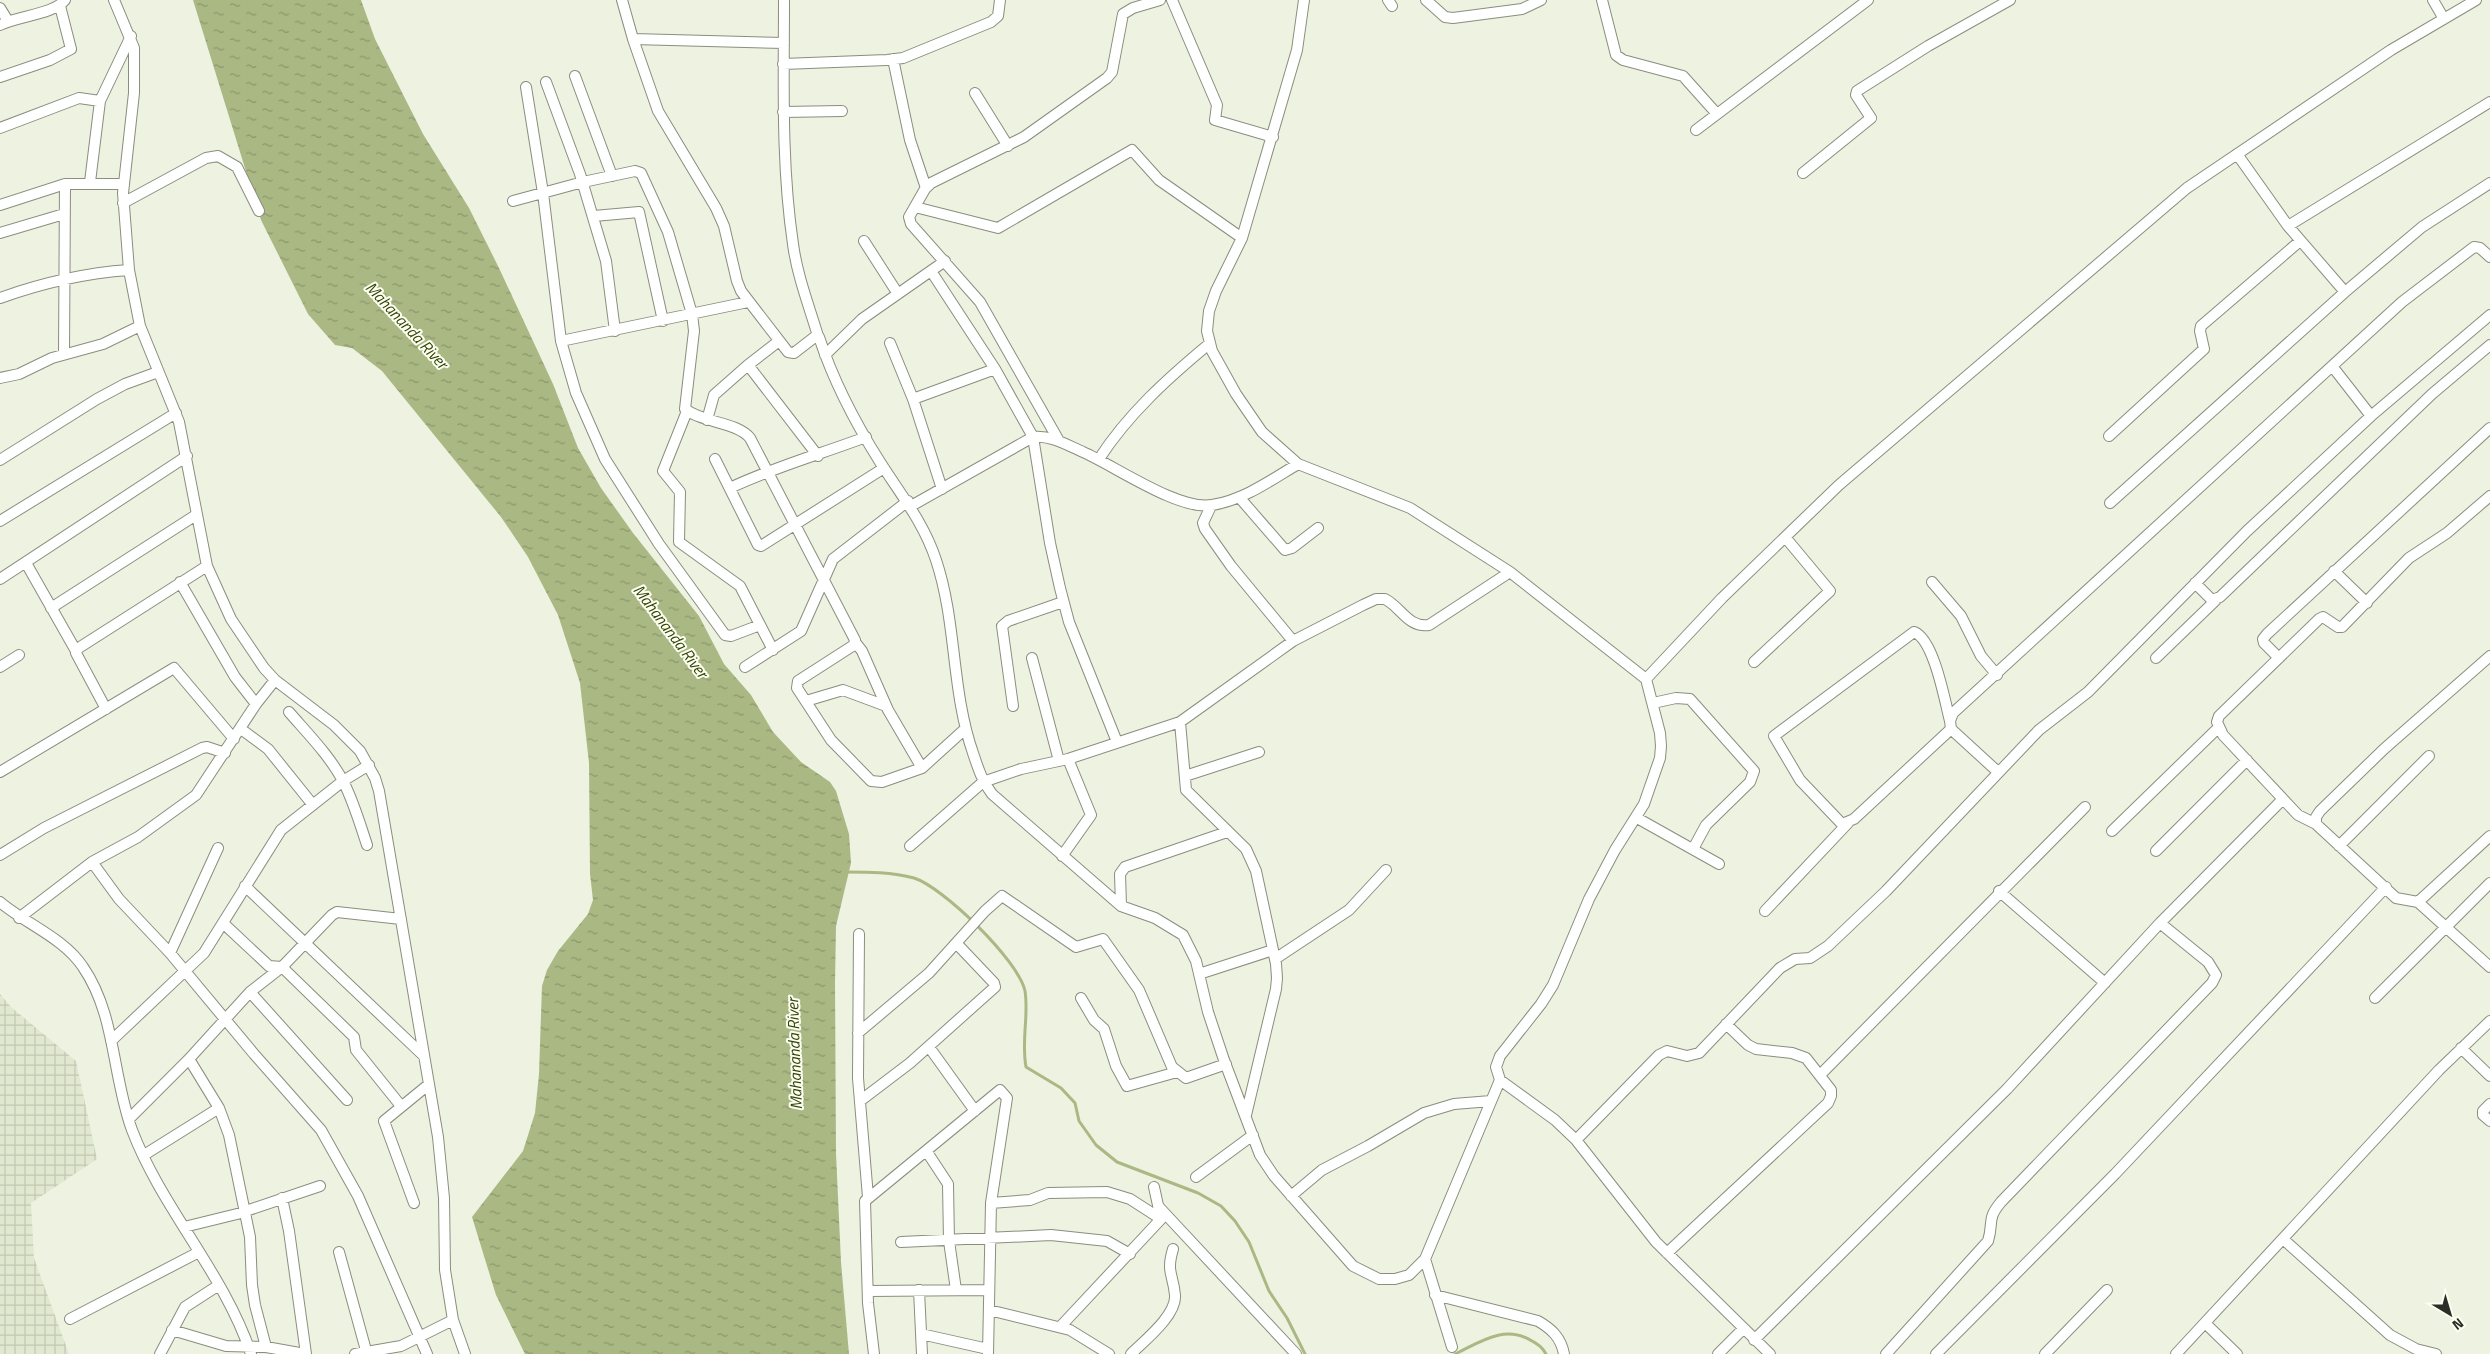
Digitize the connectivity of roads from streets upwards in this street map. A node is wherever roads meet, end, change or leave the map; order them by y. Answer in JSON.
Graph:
{"nodes":[{"id":1,"x":114,"y":0,"type":"edge"},
{"id":2,"x":622,"y":0,"type":"edge"},
{"id":3,"x":784,"y":0,"type":"edge"},
{"id":4,"x":1000,"y":0,"type":"edge"},
{"id":5,"x":1160,"y":0,"type":"edge"},
{"id":6,"x":1172,"y":0,"type":"edge"},
{"id":7,"x":1304,"y":0,"type":"edge"},
{"id":8,"x":1426,"y":0,"type":"edge"},
{"id":9,"x":1541,"y":0,"type":"edge"},
{"id":10,"x":1602,"y":0,"type":"edge"},
{"id":11,"x":1868,"y":0,"type":"edge"},
{"id":12,"x":2010,"y":0,"type":"edge"},
{"id":13,"x":2433,"y":0,"type":"edge"},
{"id":14,"x":2476,"y":0,"type":"edge"},
{"id":15,"x":62,"y":3,"type":"edge"},
{"id":16,"x":0,"y":8,"type":"edge"},
{"id":17,"x":2444,"y":19,"type":"junction"},
{"id":18,"x":4,"y":23,"type":"edge"},
{"id":19,"x":131,"y":36,"type":"junction"},
{"id":20,"x":632,"y":40,"type":"junction"},
{"id":21,"x":784,"y":43,"type":"junction"},
{"id":22,"x":892,"y":60,"type":"junction"},
{"id":23,"x":784,"y":64,"type":"junction"},
{"id":24,"x":574,"y":76,"type":"dead end"},
{"id":25,"x":0,"y":77,"type":"edge"},
{"id":26,"x":546,"y":82,"type":"dead end"},
{"id":27,"x":526,"y":87,"type":"dead end"},
{"id":28,"x":975,"y":93,"type":"dead end"},
{"id":29,"x":100,"y":101,"type":"junction"},
{"id":30,"x":2490,"y":102,"type":"edge"},
{"id":31,"x":842,"y":111,"type":"dead end"},
{"id":32,"x":783,"y":112,"type":"junction"},
{"id":33,"x":1717,"y":114,"type":"junction"},
{"id":34,"x":0,"y":128,"type":"edge"},
{"id":35,"x":1696,"y":130,"type":"dead end"},
{"id":36,"x":1273,"y":137,"type":"junction"},
{"id":37,"x":1008,"y":146,"type":"junction"},
{"id":38,"x":2236,"y":154,"type":"junction"},
{"id":39,"x":1803,"y":173,"type":"dead end"},
{"id":40,"x":612,"y":176,"type":"junction"},
{"id":41,"x":90,"y":182,"type":"junction"},
{"id":42,"x":583,"y":182,"type":"junction"},
{"id":43,"x":2490,"y":183,"type":"edge"},
{"id":44,"x":65,"y":184,"type":"junction"},
{"id":45,"x":123,"y":184,"type":"junction"},
{"id":46,"x":926,"y":188,"type":"junction"},
{"id":47,"x":543,"y":193,"type":"junction"},
{"id":48,"x":512,"y":202,"type":"dead end"},
{"id":49,"x":123,"y":203,"type":"junction"},
{"id":50,"x":0,"y":205,"type":"edge"},
{"id":51,"x":915,"y":207,"type":"junction"},
{"id":52,"x":259,"y":211,"type":"dead end"},
{"id":53,"x":64,"y":214,"type":"junction"},
{"id":54,"x":594,"y":216,"type":"junction"},
{"id":55,"x":2288,"y":226,"type":"junction"},
{"id":56,"x":0,"y":233,"type":"edge"},
{"id":57,"x":1242,"y":238,"type":"junction"},
{"id":58,"x":864,"y":241,"type":"dead end"},
{"id":59,"x":2300,"y":241,"type":"junction"},
{"id":60,"x":2490,"y":257,"type":"edge"},
{"id":61,"x":945,"y":261,"type":"junction"},
{"id":62,"x":129,"y":270,"type":"junction"},
{"id":63,"x":931,"y":271,"type":"junction"},
{"id":64,"x":64,"y":280,"type":"junction"},
{"id":65,"x":2345,"y":292,"type":"junction"},
{"id":66,"x":898,"y":294,"type":"junction"},
{"id":67,"x":0,"y":298,"type":"edge"},
{"id":68,"x":748,"y":302,"type":"junction"},
{"id":69,"x":692,"y":314,"type":"junction"},
{"id":70,"x":2490,"y":315,"type":"edge"},
{"id":71,"x":663,"y":322,"type":"junction"},
{"id":72,"x":140,"y":326,"type":"junction"},
{"id":73,"x":615,"y":331,"type":"junction"},
{"id":74,"x":818,"y":336,"type":"junction"},
{"id":75,"x":561,"y":341,"type":"junction"},
{"id":76,"x":779,"y":341,"type":"junction"},
{"id":77,"x":890,"y":343,"type":"dead end"},
{"id":78,"x":1209,"y":344,"type":"junction"},
{"id":79,"x":2490,"y":344,"type":"edge"},
{"id":80,"x":64,"y":354,"type":"junction"},
{"id":81,"x":825,"y":355,"type":"junction"},
{"id":82,"x":748,"y":365,"type":"junction"},
{"id":83,"x":2332,"y":366,"type":"junction"},
{"id":84,"x":995,"y":370,"type":"junction"},
{"id":85,"x":158,"y":372,"type":"junction"},
{"id":86,"x":0,"y":378,"type":"edge"},
{"id":87,"x":913,"y":400,"type":"junction"},
{"id":88,"x":686,"y":411,"type":"junction"},
{"id":89,"x":176,"y":413,"type":"junction"},
{"id":90,"x":2371,"y":416,"type":"junction"},
{"id":91,"x":707,"y":420,"type":"junction"},
{"id":92,"x":2490,"y":428,"type":"edge"},
{"id":93,"x":2109,"y":436,"type":"dead end"},
{"id":94,"x":866,"y":437,"type":"junction"},
{"id":95,"x":1033,"y":437,"type":"junction"},
{"id":96,"x":1059,"y":442,"type":"junction"},
{"id":97,"x":187,"y":456,"type":"junction"},
{"id":98,"x":818,"y":456,"type":"junction"},
{"id":99,"x":715,"y":459,"type":"dead end"},
{"id":100,"x":1098,"y":459,"type":"junction"},
{"id":101,"x":0,"y":460,"type":"edge"},
{"id":102,"x":1298,"y":464,"type":"junction"},
{"id":103,"x":884,"y":468,"type":"junction"},
{"id":104,"x":768,"y":470,"type":"junction"},
{"id":105,"x":730,"y":488,"type":"junction"},
{"id":106,"x":942,"y":489,"type":"junction"},
{"id":107,"x":2490,"y":496,"type":"edge"},
{"id":108,"x":1240,"y":497,"type":"junction"},
{"id":109,"x":2110,"y":503,"type":"dead end"},
{"id":110,"x":910,"y":504,"type":"junction"},
{"id":111,"x":1211,"y":506,"type":"junction"},
{"id":112,"x":196,"y":515,"type":"junction"},
{"id":113,"x":0,"y":521,"type":"edge"},
{"id":114,"x":794,"y":526,"type":"junction"},
{"id":115,"x":1318,"y":528,"type":"dead end"},
{"id":116,"x":1785,"y":537,"type":"junction"},
{"id":117,"x":26,"y":563,"type":"junction"},
{"id":118,"x":207,"y":566,"type":"junction"},
{"id":119,"x":2334,"y":571,"type":"junction"},
{"id":120,"x":1510,"y":572,"type":"junction"},
{"id":121,"x":825,"y":578,"type":"junction"},
{"id":122,"x":0,"y":579,"type":"edge"},
{"id":123,"x":180,"y":582,"type":"junction"},
{"id":124,"x":1932,"y":582,"type":"dead end"},
{"id":125,"x":2194,"y":583,"type":"junction"},
{"id":126,"x":2216,"y":600,"type":"junction"},
{"id":127,"x":1063,"y":602,"type":"junction"},
{"id":128,"x":2366,"y":603,"type":"junction"},
{"id":129,"x":52,"y":608,"type":"junction"},
{"id":130,"x":760,"y":625,"type":"junction"},
{"id":131,"x":855,"y":642,"type":"junction"},
{"id":132,"x":1294,"y":642,"type":"junction"},
{"id":133,"x":773,"y":650,"type":"junction"},
{"id":134,"x":76,"y":651,"type":"junction"},
{"id":135,"x":19,"y":655,"type":"dead end"},
{"id":136,"x":2490,"y":656,"type":"edge"},
{"id":137,"x":1032,"y":658,"type":"dead end"},
{"id":138,"x":2156,"y":658,"type":"dead end"},
{"id":139,"x":2279,"y":658,"type":"junction"},
{"id":140,"x":1754,"y":662,"type":"dead end"},
{"id":141,"x":0,"y":666,"type":"edge"},
{"id":142,"x":745,"y":667,"type":"dead end"},
{"id":143,"x":1996,"y":675,"type":"junction"},
{"id":144,"x":1646,"y":679,"type":"junction"},
{"id":145,"x":275,"y":680,"type":"junction"},
{"id":146,"x":806,"y":701,"type":"junction"},
{"id":147,"x":256,"y":704,"type":"junction"},
{"id":148,"x":1653,"y":704,"type":"junction"},
{"id":149,"x":886,"y":706,"type":"junction"},
{"id":150,"x":1012,"y":706,"type":"dead end"},
{"id":151,"x":106,"y":709,"type":"junction"},
{"id":152,"x":289,"y":712,"type":"dead end"},
{"id":153,"x":1180,"y":722,"type":"junction"},
{"id":154,"x":1950,"y":725,"type":"junction"},
{"id":155,"x":2218,"y":728,"type":"junction"},
{"id":156,"x":240,"y":729,"type":"junction"},
{"id":157,"x":965,"y":729,"type":"junction"},
{"id":158,"x":234,"y":739,"type":"junction"},
{"id":159,"x":1117,"y":742,"type":"junction"},
{"id":160,"x":1259,"y":752,"type":"dead end"},
{"id":161,"x":225,"y":753,"type":"junction"},
{"id":162,"x":2429,"y":756,"type":"dead end"},
{"id":163,"x":1063,"y":760,"type":"junction"},
{"id":164,"x":2246,"y":760,"type":"junction"},
{"id":165,"x":369,"y":765,"type":"junction"},
{"id":166,"x":922,"y":768,"type":"junction"},
{"id":167,"x":0,"y":772,"type":"edge"},
{"id":168,"x":1998,"y":772,"type":"junction"},
{"id":169,"x":1185,"y":776,"type":"junction"},
{"id":170,"x":343,"y":781,"type":"junction"},
{"id":171,"x":983,"y":782,"type":"junction"},
{"id":172,"x":2283,"y":799,"type":"junction"},
{"id":173,"x":313,"y":805,"type":"junction"},
{"id":174,"x":2085,"y":806,"type":"dead end"},
{"id":175,"x":1637,"y":818,"type":"junction"},
{"id":176,"x":1848,"y":823,"type":"junction"},
{"id":177,"x":2316,"y":824,"type":"junction"},
{"id":178,"x":2112,"y":831,"type":"dead end"},
{"id":179,"x":1227,"y":832,"type":"junction"},
{"id":180,"x":2490,"y":836,"type":"edge"},
{"id":181,"x":367,"y":845,"type":"dead end"},
{"id":182,"x":910,"y":846,"type":"dead end"},
{"id":183,"x":2339,"y":846,"type":"junction"},
{"id":184,"x":218,"y":848,"type":"dead end"},
{"id":185,"x":1693,"y":849,"type":"junction"},
{"id":186,"x":2156,"y":851,"type":"dead end"},
{"id":187,"x":0,"y":855,"type":"edge"},
{"id":188,"x":1062,"y":856,"type":"junction"},
{"id":189,"x":92,"y":862,"type":"junction"},
{"id":190,"x":1719,"y":864,"type":"dead end"},
{"id":191,"x":1386,"y":870,"type":"dead end"},
{"id":192,"x":2490,"y":883,"type":"edge"},
{"id":193,"x":245,"y":886,"type":"junction"},
{"id":194,"x":2386,"y":887,"type":"junction"},
{"id":195,"x":1999,"y":891,"type":"junction"},
{"id":196,"x":0,"y":902,"type":"edge"},
{"id":197,"x":2418,"y":902,"type":"junction"},
{"id":198,"x":1122,"y":906,"type":"junction"},
{"id":199,"x":1765,"y":911,"type":"dead end"},
{"id":200,"x":20,"y":918,"type":"junction"},
{"id":201,"x":401,"y":919,"type":"junction"},
{"id":202,"x":223,"y":923,"type":"junction"},
{"id":203,"x":2160,"y":923,"type":"junction"},
{"id":204,"x":2446,"y":927,"type":"junction"},
{"id":205,"x":860,"y":934,"type":"dead end"},
{"id":206,"x":305,"y":943,"type":"junction"},
{"id":207,"x":957,"y":944,"type":"junction"},
{"id":208,"x":170,"y":953,"type":"junction"},
{"id":209,"x":1274,"y":955,"type":"junction"},
{"id":210,"x":2489,"y":964,"type":"edge"},
{"id":211,"x":282,"y":967,"type":"junction"},
{"id":212,"x":184,"y":971,"type":"junction"},
{"id":213,"x":1199,"y":974,"type":"junction"},
{"id":214,"x":2105,"y":983,"type":"junction"},
{"id":215,"x":250,"y":992,"type":"junction"},
{"id":216,"x":1081,"y":998,"type":"dead end"},
{"id":217,"x":2375,"y":998,"type":"dead end"},
{"id":218,"x":226,"y":1020,"type":"junction"},
{"id":219,"x":2490,"y":1021,"type":"edge"},
{"id":220,"x":1726,"y":1024,"type":"junction"},
{"id":221,"x":858,"y":1033,"type":"junction"},
{"id":222,"x":111,"y":1041,"type":"junction"},
{"id":223,"x":930,"y":1047,"type":"junction"},
{"id":224,"x":2461,"y":1048,"type":"junction"},
{"id":225,"x":424,"y":1056,"type":"junction"},
{"id":226,"x":189,"y":1059,"type":"junction"},
{"id":227,"x":1226,"y":1064,"type":"junction"},
{"id":228,"x":1177,"y":1072,"type":"junction"},
{"id":229,"x":1820,"y":1075,"type":"junction"},
{"id":230,"x":2490,"y":1076,"type":"edge"},
{"id":231,"x":1500,"y":1080,"type":"junction"},
{"id":232,"x":428,"y":1085,"type":"junction"},
{"id":233,"x":346,"y":1100,"type":"dead end"},
{"id":234,"x":860,"y":1101,"type":"junction"},
{"id":235,"x":1491,"y":1101,"type":"junction"},
{"id":236,"x":2490,"y":1104,"type":"edge"},
{"id":237,"x":401,"y":1106,"type":"junction"},
{"id":238,"x":219,"y":1108,"type":"junction"},
{"id":239,"x":975,"y":1111,"type":"junction"},
{"id":240,"x":1246,"y":1115,"type":"junction"},
{"id":241,"x":129,"y":1119,"type":"junction"},
{"id":242,"x":2490,"y":1121,"type":"edge"},
{"id":243,"x":1253,"y":1135,"type":"junction"},
{"id":244,"x":1576,"y":1140,"type":"junction"},
{"id":245,"x":927,"y":1152,"type":"junction"},
{"id":246,"x":144,"y":1155,"type":"junction"},
{"id":247,"x":1196,"y":1177,"type":"dead end"},
{"id":248,"x":320,"y":1186,"type":"dead end"},
{"id":249,"x":1154,"y":1187,"type":"dead end"},
{"id":250,"x":1291,"y":1196,"type":"junction"},
{"id":251,"x":868,"y":1197,"type":"junction"},
{"id":252,"x":282,"y":1198,"type":"junction"},
{"id":253,"x":414,"y":1203,"type":"dead end"},
{"id":254,"x":991,"y":1203,"type":"junction"},
{"id":255,"x":1158,"y":1206,"type":"junction"},
{"id":256,"x":246,"y":1211,"type":"junction"},
{"id":257,"x":1161,"y":1219,"type":"junction"},
{"id":258,"x":184,"y":1227,"type":"junction"},
{"id":259,"x":990,"y":1238,"type":"junction"},
{"id":260,"x":2283,"y":1240,"type":"junction"},
{"id":261,"x":949,"y":1241,"type":"junction"},
{"id":262,"x":901,"y":1242,"type":"dead end"},
{"id":263,"x":1173,"y":1249,"type":"dead end"},
{"id":264,"x":199,"y":1252,"type":"junction"},
{"id":265,"x":339,"y":1252,"type":"dead end"},
{"id":266,"x":1667,"y":1253,"type":"junction"},
{"id":267,"x":1130,"y":1254,"type":"junction"},
{"id":268,"x":1425,"y":1258,"type":"junction"},
{"id":269,"x":219,"y":1285,"type":"junction"},
{"id":270,"x":919,"y":1290,"type":"junction"},
{"id":271,"x":956,"y":1290,"type":"junction"},
{"id":272,"x":989,"y":1290,"type":"junction"},
{"id":273,"x":2107,"y":1290,"type":"dead end"},
{"id":274,"x":868,"y":1291,"type":"junction"},
{"id":275,"x":1435,"y":1295,"type":"junction"},
{"id":276,"x":989,"y":1310,"type":"junction"},
{"id":277,"x":70,"y":1319,"type":"dead end"},
{"id":278,"x":453,"y":1320,"type":"junction"},
{"id":279,"x":2205,"y":1324,"type":"junction"},
{"id":280,"x":1060,"y":1326,"type":"junction"},
{"id":281,"x":1743,"y":1329,"type":"junction"},
{"id":282,"x":172,"y":1330,"type":"junction"},
{"id":283,"x":921,"y":1334,"type":"junction"},
{"id":284,"x":418,"y":1336,"type":"junction"},
{"id":285,"x":1754,"y":1340,"type":"junction"},
{"id":286,"x":266,"y":1347,"type":"junction"},
{"id":287,"x":1452,"y":1347,"type":"dead end"},
{"id":288,"x":250,"y":1351,"type":"edge"},
{"id":289,"x":988,"y":1352,"type":"edge"},
{"id":290,"x":367,"y":1353,"type":"edge"},
{"id":291,"x":160,"y":1354,"type":"edge"},
{"id":292,"x":305,"y":1354,"type":"edge"},
{"id":293,"x":355,"y":1354,"type":"edge"},
{"id":294,"x":427,"y":1354,"type":"edge"},
{"id":295,"x":465,"y":1354,"type":"edge"},
{"id":296,"x":874,"y":1354,"type":"edge"},
{"id":297,"x":922,"y":1354,"type":"edge"},
{"id":298,"x":1109,"y":1354,"type":"edge"},
{"id":299,"x":1131,"y":1354,"type":"edge"},
{"id":300,"x":1296,"y":1354,"type":"edge"},
{"id":301,"x":1564,"y":1354,"type":"edge"},
{"id":302,"x":1718,"y":1354,"type":"edge"},
{"id":303,"x":1770,"y":1354,"type":"edge"},
{"id":304,"x":1886,"y":1354,"type":"edge"},
{"id":305,"x":1936,"y":1354,"type":"edge"},
{"id":306,"x":2045,"y":1354,"type":"edge"},
{"id":307,"x":2176,"y":1354,"type":"edge"},
{"id":308,"x":2237,"y":1354,"type":"edge"},
{"id":309,"x":2436,"y":1354,"type":"edge"}],
"edges":[{"from":1,"to":19,"type":"street"},
{"from":2,"to":20,"type":"street"},
{"from":3,"to":21,"type":"street"},
{"from":4,"to":22,"type":"street"},
{"from":5,"to":37,"type":"street"},
{"from":6,"to":36,"type":"street"},
{"from":7,"to":36,"type":"street"},
{"from":8,"to":9,"type":"street"},
{"from":10,"to":33,"type":"street"},
{"from":11,"to":33,"type":"street"},
{"from":12,"to":39,"type":"street"},
{"from":13,"to":17,"type":"street"},
{"from":14,"to":17,"type":"street"},
{"from":15,"to":18,"type":"street"},
{"from":15,"to":25,"type":"street"},
{"from":16,"to":18,"type":"street"},
{"from":17,"to":38,"type":"street"},
{"from":19,"to":29,"type":"street"},
{"from":19,"to":45,"type":"street"},
{"from":20,"to":21,"type":"street"},
{"from":20,"to":68,"type":"street"},
{"from":21,"to":23,"type":"street"},
{"from":22,"to":23,"type":"street"},
{"from":22,"to":46,"type":"street"},
{"from":23,"to":32,"type":"street"},
{"from":24,"to":40,"type":"street"},
{"from":26,"to":42,"type":"street"},
{"from":27,"to":47,"type":"street"},
{"from":28,"to":37,"type":"street"},
{"from":29,"to":34,"type":"street"},
{"from":29,"to":41,"type":"street"},
{"from":30,"to":55,"type":"street"},
{"from":31,"to":32,"type":"street"},
{"from":32,"to":74,"type":"street"},
{"from":33,"to":35,"type":"street"},
{"from":36,"to":57,"type":"street"},
{"from":37,"to":46,"type":"street"},
{"from":38,"to":55,"type":"street"},
{"from":38,"to":116,"type":"street"},
{"from":40,"to":42,"type":"street"},
{"from":40,"to":69,"type":"street"},
{"from":41,"to":44,"type":"street"},
{"from":41,"to":45,"type":"street"},
{"from":42,"to":47,"type":"street"},
{"from":42,"to":54,"type":"street"},
{"from":43,"to":65,"type":"street"},
{"from":44,"to":50,"type":"street"},
{"from":44,"to":53,"type":"street"},
{"from":45,"to":49,"type":"street"},
{"from":46,"to":51,"type":"street"},
{"from":47,"to":48,"type":"street"},
{"from":47,"to":75,"type":"street"},
{"from":49,"to":52,"type":"street"},
{"from":49,"to":62,"type":"street"},
{"from":51,"to":57,"type":"street"},
{"from":51,"to":61,"type":"street"},
{"from":53,"to":56,"type":"street"},
{"from":53,"to":64,"type":"street"},
{"from":54,"to":71,"type":"street"},
{"from":54,"to":73,"type":"street"},
{"from":55,"to":59,"type":"street"},
{"from":57,"to":78,"type":"street"},
{"from":58,"to":66,"type":"street"},
{"from":59,"to":65,"type":"street"},
{"from":59,"to":93,"type":"street"},
{"from":60,"to":83,"type":"street"},
{"from":61,"to":63,"type":"street"},
{"from":61,"to":96,"type":"street"},
{"from":62,"to":64,"type":"street"},
{"from":62,"to":72,"type":"street"},
{"from":63,"to":66,"type":"street"},
{"from":63,"to":84,"type":"street"},
{"from":64,"to":67,"type":"street"},
{"from":64,"to":80,"type":"street"},
{"from":65,"to":109,"type":"street"},
{"from":66,"to":81,"type":"street"},
{"from":68,"to":69,"type":"street"},
{"from":68,"to":76,"type":"street"},
{"from":69,"to":71,"type":"street"},
{"from":69,"to":88,"type":"street"},
{"from":70,"to":90,"type":"street"},
{"from":71,"to":73,"type":"street"},
{"from":72,"to":80,"type":"street"},
{"from":72,"to":85,"type":"street"},
{"from":73,"to":75,"type":"street"},
{"from":74,"to":76,"type":"street"},
{"from":74,"to":81,"type":"street"},
{"from":75,"to":130,"type":"street"},
{"from":76,"to":82,"type":"street"},
{"from":77,"to":87,"type":"street"},
{"from":78,"to":100,"type":"street"},
{"from":78,"to":102,"type":"street"},
{"from":79,"to":126,"type":"street"},
{"from":80,"to":86,"type":"street"},
{"from":81,"to":94,"type":"street"},
{"from":82,"to":91,"type":"street"},
{"from":82,"to":98,"type":"street"},
{"from":83,"to":90,"type":"street"},
{"from":83,"to":143,"type":"street"},
{"from":84,"to":87,"type":"street"},
{"from":84,"to":95,"type":"street"},
{"from":85,"to":89,"type":"street"},
{"from":85,"to":101,"type":"street"},
{"from":87,"to":106,"type":"street"},
{"from":88,"to":91,"type":"street"},
{"from":88,"to":130,"type":"street"},
{"from":89,"to":97,"type":"street"},
{"from":89,"to":113,"type":"street"},
{"from":90,"to":125,"type":"street"},
{"from":91,"to":104,"type":"street"},
{"from":92,"to":119,"type":"street"},
{"from":94,"to":98,"type":"street"},
{"from":94,"to":103,"type":"street"},
{"from":95,"to":96,"type":"street"},
{"from":95,"to":106,"type":"street"},
{"from":95,"to":127,"type":"street"},
{"from":96,"to":100,"type":"street"},
{"from":97,"to":112,"type":"street"},
{"from":97,"to":117,"type":"street"},
{"from":98,"to":104,"type":"street"},
{"from":99,"to":105,"type":"street"},
{"from":100,"to":111,"type":"street"},
{"from":102,"to":108,"type":"street"},
{"from":102,"to":120,"type":"street"},
{"from":103,"to":110,"type":"street"},
{"from":103,"to":114,"type":"street"},
{"from":104,"to":105,"type":"street"},
{"from":104,"to":114,"type":"street"},
{"from":105,"to":114,"type":"street"},
{"from":106,"to":110,"type":"street"},
{"from":107,"to":128,"type":"street"},
{"from":108,"to":111,"type":"street"},
{"from":108,"to":115,"type":"street"},
{"from":110,"to":121,"type":"street"},
{"from":110,"to":157,"type":"street"},
{"from":111,"to":132,"type":"street"},
{"from":112,"to":118,"type":"street"},
{"from":112,"to":129,"type":"street"},
{"from":114,"to":121,"type":"street"},
{"from":116,"to":140,"type":"street"},
{"from":116,"to":144,"type":"street"},
{"from":117,"to":122,"type":"street"},
{"from":117,"to":129,"type":"street"},
{"from":118,"to":123,"type":"street"},
{"from":118,"to":145,"type":"street"},
{"from":119,"to":128,"type":"street"},
{"from":119,"to":139,"type":"street"},
{"from":120,"to":132,"type":"street"},
{"from":120,"to":144,"type":"street"},
{"from":121,"to":131,"type":"street"},
{"from":121,"to":133,"type":"street"},
{"from":123,"to":134,"type":"street"},
{"from":123,"to":147,"type":"street"},
{"from":124,"to":143,"type":"street"},
{"from":125,"to":126,"type":"street"},
{"from":125,"to":168,"type":"street"},
{"from":126,"to":138,"type":"street"},
{"from":127,"to":150,"type":"street"},
{"from":127,"to":159,"type":"street"},
{"from":128,"to":139,"type":"street"},
{"from":129,"to":134,"type":"street"},
{"from":130,"to":133,"type":"street"},
{"from":131,"to":146,"type":"street"},
{"from":131,"to":149,"type":"street"},
{"from":132,"to":153,"type":"street"},
{"from":133,"to":142,"type":"street"},
{"from":134,"to":151,"type":"street"},
{"from":135,"to":141,"type":"street"},
{"from":136,"to":177,"type":"street"},
{"from":137,"to":163,"type":"street"},
{"from":139,"to":155,"type":"street"},
{"from":143,"to":154,"type":"street"},
{"from":144,"to":148,"type":"street"},
{"from":145,"to":147,"type":"street"},
{"from":145,"to":165,"type":"street"},
{"from":146,"to":149,"type":"street"},
{"from":146,"to":166,"type":"street"},
{"from":147,"to":156,"type":"street"},
{"from":148,"to":175,"type":"street"},
{"from":148,"to":185,"type":"street"},
{"from":149,"to":166,"type":"street"},
{"from":151,"to":158,"type":"street"},
{"from":151,"to":167,"type":"street"},
{"from":152,"to":170,"type":"street"},
{"from":153,"to":159,"type":"street"},
{"from":153,"to":169,"type":"street"},
{"from":154,"to":168,"type":"street"},
{"from":154,"to":176,"type":"street"},
{"from":154,"to":176,"type":"street"},
{"from":155,"to":164,"type":"street"},
{"from":155,"to":178,"type":"street"},
{"from":156,"to":158,"type":"street"},
{"from":156,"to":173,"type":"street"},
{"from":157,"to":166,"type":"street"},
{"from":157,"to":171,"type":"street"},
{"from":158,"to":161,"type":"street"},
{"from":159,"to":163,"type":"street"},
{"from":160,"to":169,"type":"street"},
{"from":161,"to":187,"type":"street"},
{"from":161,"to":189,"type":"street"},
{"from":162,"to":183,"type":"street"},
{"from":163,"to":171,"type":"street"},
{"from":163,"to":188,"type":"street"},
{"from":164,"to":172,"type":"street"},
{"from":164,"to":186,"type":"street"},
{"from":165,"to":170,"type":"street"},
{"from":165,"to":201,"type":"street"},
{"from":168,"to":220,"type":"street"},
{"from":169,"to":179,"type":"street"},
{"from":170,"to":173,"type":"street"},
{"from":170,"to":181,"type":"street"},
{"from":171,"to":182,"type":"street"},
{"from":171,"to":188,"type":"street"},
{"from":172,"to":177,"type":"street"},
{"from":172,"to":203,"type":"street"},
{"from":173,"to":193,"type":"street"},
{"from":174,"to":195,"type":"street"},
{"from":175,"to":185,"type":"street"},
{"from":175,"to":231,"type":"street"},
{"from":176,"to":199,"type":"street"},
{"from":177,"to":183,"type":"street"},
{"from":179,"to":198,"type":"street"},
{"from":179,"to":209,"type":"street"},
{"from":180,"to":197,"type":"street"},
{"from":183,"to":194,"type":"street"},
{"from":184,"to":208,"type":"street"},
{"from":185,"to":190,"type":"street"},
{"from":188,"to":198,"type":"street"},
{"from":189,"to":200,"type":"street"},
{"from":189,"to":208,"type":"street"},
{"from":191,"to":209,"type":"street"},
{"from":192,"to":204,"type":"street"},
{"from":193,"to":202,"type":"street"},
{"from":193,"to":206,"type":"street"},
{"from":194,"to":197,"type":"street"},
{"from":194,"to":305,"type":"street"},
{"from":195,"to":214,"type":"street"},
{"from":195,"to":229,"type":"street"},
{"from":196,"to":200,"type":"street"},
{"from":197,"to":204,"type":"street"},
{"from":198,"to":213,"type":"street"},
{"from":200,"to":222,"type":"street"},
{"from":201,"to":206,"type":"street"},
{"from":201,"to":225,"type":"street"},
{"from":202,"to":211,"type":"street"},
{"from":202,"to":212,"type":"street"},
{"from":203,"to":214,"type":"street"},
{"from":203,"to":304,"type":"street"},
{"from":204,"to":210,"type":"street"},
{"from":204,"to":217,"type":"street"},
{"from":205,"to":221,"type":"street"},
{"from":206,"to":211,"type":"street"},
{"from":206,"to":225,"type":"street"},
{"from":207,"to":221,"type":"street"},
{"from":207,"to":223,"type":"street"},
{"from":207,"to":228,"type":"street"},
{"from":208,"to":212,"type":"street"},
{"from":209,"to":213,"type":"street"},
{"from":209,"to":240,"type":"street"},
{"from":211,"to":215,"type":"street"},
{"from":211,"to":237,"type":"street"},
{"from":212,"to":218,"type":"street"},
{"from":212,"to":222,"type":"street"},
{"from":213,"to":227,"type":"street"},
{"from":214,"to":285,"type":"street"},
{"from":215,"to":218,"type":"street"},
{"from":215,"to":233,"type":"street"},
{"from":216,"to":228,"type":"street"},
{"from":218,"to":226,"type":"street"},
{"from":218,"to":284,"type":"street"},
{"from":219,"to":224,"type":"street"},
{"from":220,"to":229,"type":"street"},
{"from":220,"to":244,"type":"street"},
{"from":221,"to":234,"type":"street"},
{"from":222,"to":241,"type":"street"},
{"from":223,"to":234,"type":"street"},
{"from":223,"to":239,"type":"street"},
{"from":224,"to":230,"type":"street"},
{"from":224,"to":260,"type":"street"},
{"from":225,"to":232,"type":"street"},
{"from":226,"to":238,"type":"street"},
{"from":226,"to":241,"type":"street"},
{"from":227,"to":228,"type":"street"},
{"from":227,"to":240,"type":"street"},
{"from":229,"to":266,"type":"street"},
{"from":231,"to":235,"type":"street"},
{"from":231,"to":244,"type":"street"},
{"from":232,"to":237,"type":"street"},
{"from":232,"to":278,"type":"street"},
{"from":234,"to":251,"type":"street"},
{"from":235,"to":250,"type":"street"},
{"from":235,"to":268,"type":"street"},
{"from":236,"to":242,"type":"street"},
{"from":237,"to":253,"type":"street"},
{"from":238,"to":246,"type":"street"},
{"from":238,"to":256,"type":"street"},
{"from":239,"to":245,"type":"street"},
{"from":239,"to":254,"type":"street"},
{"from":240,"to":243,"type":"street"},
{"from":241,"to":246,"type":"street"},
{"from":243,"to":247,"type":"street"},
{"from":243,"to":250,"type":"street"},
{"from":244,"to":266,"type":"street"},
{"from":245,"to":251,"type":"street"},
{"from":245,"to":261,"type":"street"},
{"from":246,"to":258,"type":"street"},
{"from":248,"to":252,"type":"street"},
{"from":249,"to":255,"type":"street"},
{"from":250,"to":268,"type":"street"},
{"from":251,"to":274,"type":"street"},
{"from":252,"to":256,"type":"street"},
{"from":252,"to":292,"type":"street"},
{"from":254,"to":257,"type":"street"},
{"from":254,"to":259,"type":"street"},
{"from":255,"to":257,"type":"street"},
{"from":255,"to":300,"type":"street"},
{"from":256,"to":258,"type":"street"},
{"from":256,"to":286,"type":"street"},
{"from":257,"to":267,"type":"street"},
{"from":258,"to":264,"type":"street"},
{"from":259,"to":261,"type":"street"},
{"from":259,"to":267,"type":"street"},
{"from":259,"to":272,"type":"street"},
{"from":260,"to":279,"type":"street"},
{"from":260,"to":309,"type":"street"},
{"from":261,"to":262,"type":"street"},
{"from":261,"to":271,"type":"street"},
{"from":263,"to":299,"type":"street"},
{"from":264,"to":269,"type":"street"},
{"from":264,"to":277,"type":"street"},
{"from":265,"to":290,"type":"street"},
{"from":266,"to":281,"type":"street"},
{"from":267,"to":280,"type":"street"},
{"from":268,"to":275,"type":"street"},
{"from":269,"to":282,"type":"street"},
{"from":269,"to":288,"type":"street"},
{"from":270,"to":271,"type":"street"},
{"from":270,"to":274,"type":"street"},
{"from":270,"to":283,"type":"street"},
{"from":271,"to":272,"type":"street"},
{"from":272,"to":276,"type":"street"},
{"from":273,"to":306,"type":"street"},
{"from":274,"to":296,"type":"street"},
{"from":275,"to":287,"type":"street"},
{"from":275,"to":301,"type":"street"},
{"from":276,"to":280,"type":"street"},
{"from":276,"to":289,"type":"street"},
{"from":278,"to":284,"type":"street"},
{"from":278,"to":295,"type":"street"},
{"from":279,"to":307,"type":"street"},
{"from":279,"to":308,"type":"street"},
{"from":280,"to":298,"type":"street"},
{"from":281,"to":285,"type":"street"},
{"from":281,"to":302,"type":"street"},
{"from":282,"to":288,"type":"street"},
{"from":282,"to":291,"type":"street"},
{"from":283,"to":289,"type":"street"},
{"from":283,"to":297,"type":"street"},
{"from":284,"to":290,"type":"street"},
{"from":284,"to":294,"type":"street"},
{"from":285,"to":303,"type":"street"},
{"from":286,"to":288,"type":"street"},
{"from":286,"to":292,"type":"street"},
{"from":290,"to":293,"type":"street"}]}
